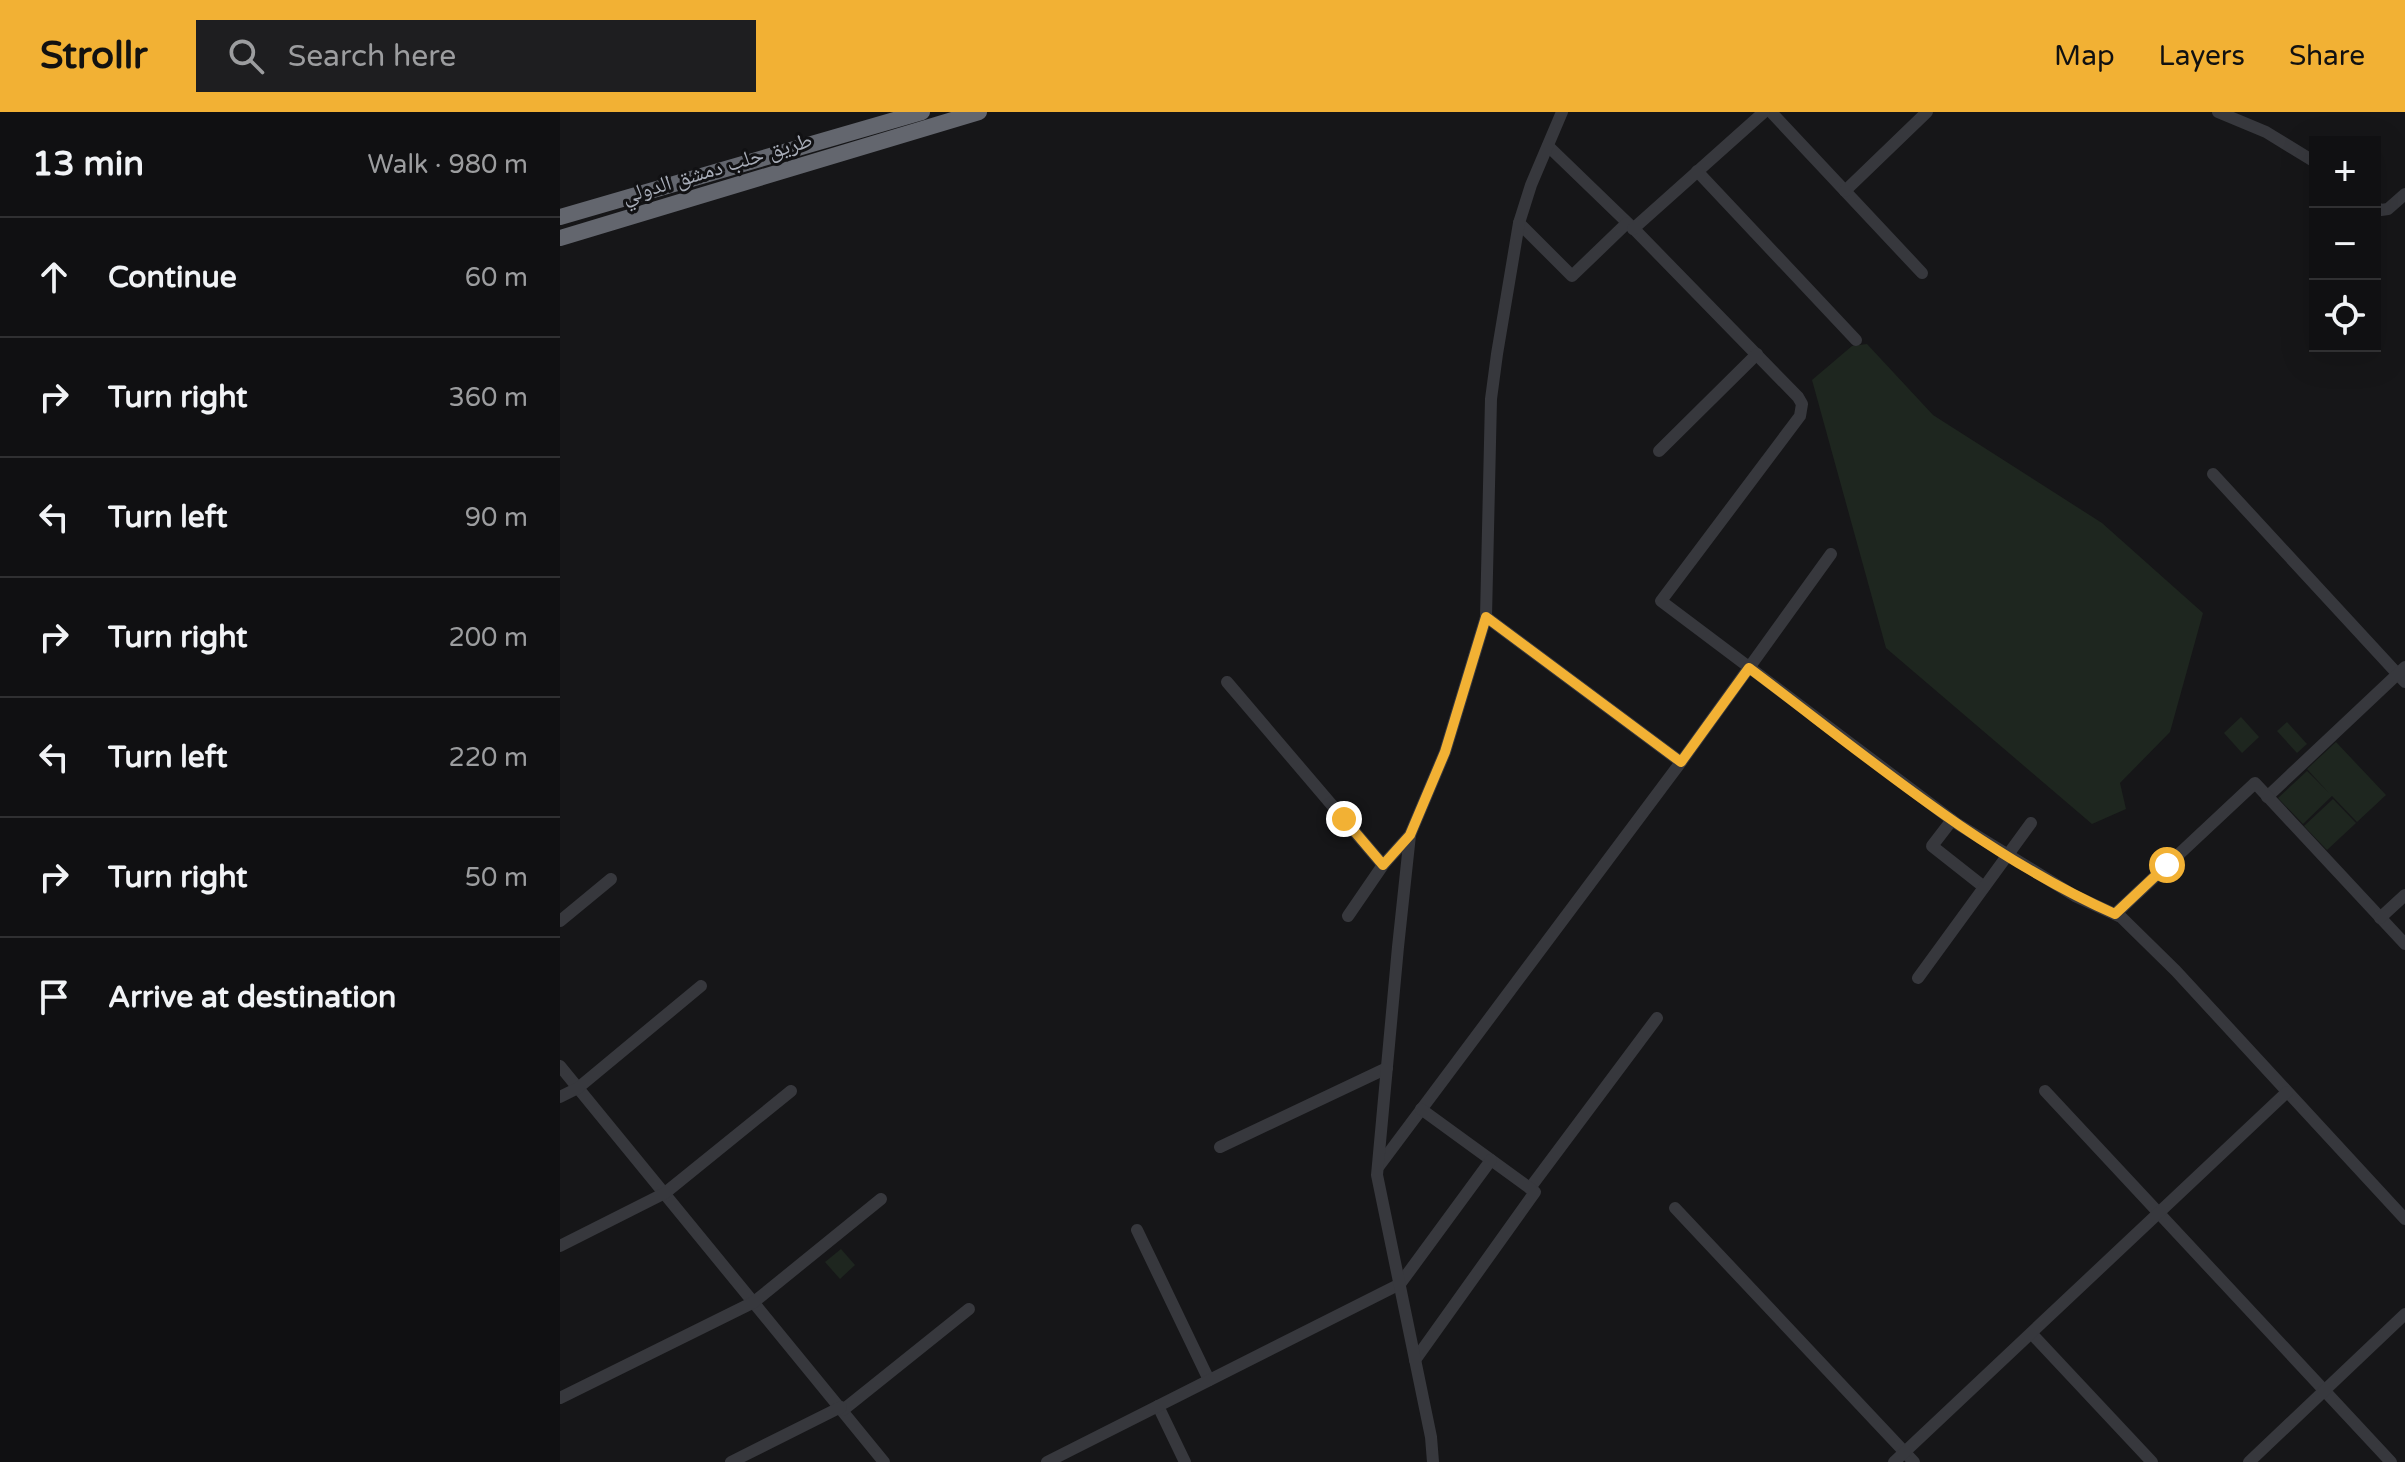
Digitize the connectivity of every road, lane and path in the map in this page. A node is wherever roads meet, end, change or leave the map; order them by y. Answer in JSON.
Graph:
{"nodes":[{"id":1,"x":922,"y":112,"type":"edge"},
{"id":2,"x":979,"y":112,"type":"edge"},
{"id":3,"x":1562,"y":112,"type":"edge"},
{"id":4,"x":1764,"y":112,"type":"edge"},
{"id":5,"x":1771,"y":112,"type":"edge"},
{"id":6,"x":1927,"y":112,"type":"edge"},
{"id":7,"x":2218,"y":112,"type":"edge"},
{"id":8,"x":1548,"y":146,"type":"junction"},
{"id":9,"x":2309,"y":158,"type":"edge"},
{"id":10,"x":1697,"y":171,"type":"junction"},
{"id":11,"x":1845,"y":191,"type":"junction"},
{"id":12,"x":2405,"y":194,"type":"edge"},
{"id":13,"x":2377,"y":208,"type":"edge"},
{"id":14,"x":560,"y":217,"type":"edge"},
{"id":15,"x":1519,"y":223,"type":"junction"},
{"id":16,"x":1630,"y":226,"type":"junction"},
{"id":17,"x":560,"y":238,"type":"edge"},
{"id":18,"x":1922,"y":273,"type":"dead end"},
{"id":19,"x":1856,"y":340,"type":"dead end"},
{"id":20,"x":1757,"y":354,"type":"junction"},
{"id":21,"x":1659,"y":451,"type":"dead end"},
{"id":22,"x":2213,"y":474,"type":"dead end"},
{"id":23,"x":1831,"y":554,"type":"dead end"},
{"id":24,"x":1486,"y":617,"type":"junction"},
{"id":25,"x":1749,"y":668,"type":"junction"},
{"id":26,"x":2403,"y":674,"type":"edge"},
{"id":27,"x":1227,"y":682,"type":"dead end"},
{"id":28,"x":1681,"y":762,"type":"junction"},
{"id":29,"x":2267,"y":797,"type":"junction"},
{"id":30,"x":1952,"y":820,"type":"junction"},
{"id":31,"x":2031,"y":823,"type":"dead end"},
{"id":32,"x":1410,"y":835,"type":"junction"},
{"id":33,"x":2008,"y":855,"type":"junction"},
{"id":34,"x":1383,"y":865,"type":"junction"},
{"id":35,"x":611,"y":879,"type":"dead end"},
{"id":36,"x":1984,"y":887,"type":"junction"},
{"id":37,"x":2405,"y":895,"type":"edge"},
{"id":38,"x":2115,"y":914,"type":"junction"},
{"id":39,"x":1348,"y":916,"type":"dead end"},
{"id":40,"x":2380,"y":918,"type":"junction"},
{"id":41,"x":560,"y":921,"type":"edge"},
{"id":42,"x":2405,"y":944,"type":"edge"},
{"id":43,"x":1918,"y":978,"type":"dead end"},
{"id":44,"x":701,"y":986,"type":"dead end"},
{"id":45,"x":1657,"y":1018,"type":"dead end"},
{"id":46,"x":560,"y":1066,"type":"edge"},
{"id":47,"x":1387,"y":1068,"type":"junction"},
{"id":48,"x":578,"y":1088,"type":"junction"},
{"id":49,"x":791,"y":1091,"type":"dead end"},
{"id":50,"x":2045,"y":1091,"type":"dead end"},
{"id":51,"x":2287,"y":1092,"type":"junction"},
{"id":52,"x":560,"y":1097,"type":"edge"},
{"id":53,"x":1421,"y":1109,"type":"junction"},
{"id":54,"x":1220,"y":1147,"type":"dead end"},
{"id":55,"x":1491,"y":1160,"type":"junction"},
{"id":56,"x":1377,"y":1167,"type":"junction"},
{"id":57,"x":1530,"y":1188,"type":"junction"},
{"id":58,"x":665,"y":1193,"type":"junction"},
{"id":59,"x":881,"y":1199,"type":"dead end"},
{"id":60,"x":1675,"y":1208,"type":"dead end"},
{"id":61,"x":2159,"y":1212,"type":"junction"},
{"id":62,"x":2405,"y":1219,"type":"edge"},
{"id":63,"x":1137,"y":1230,"type":"dead end"},
{"id":64,"x":560,"y":1246,"type":"edge"},
{"id":65,"x":1400,"y":1284,"type":"junction"},
{"id":66,"x":754,"y":1302,"type":"junction"},
{"id":67,"x":969,"y":1309,"type":"dead end"},
{"id":68,"x":2405,"y":1314,"type":"edge"},
{"id":69,"x":2032,"y":1334,"type":"junction"},
{"id":70,"x":1415,"y":1360,"type":"junction"},
{"id":71,"x":1209,"y":1380,"type":"junction"},
{"id":72,"x":2324,"y":1390,"type":"junction"},
{"id":73,"x":560,"y":1398,"type":"edge"},
{"id":74,"x":1158,"y":1406,"type":"junction"},
{"id":75,"x":842,"y":1408,"type":"junction"},
{"id":76,"x":1905,"y":1452,"type":"junction"},
{"id":77,"x":731,"y":1462,"type":"edge"},
{"id":78,"x":884,"y":1462,"type":"edge"},
{"id":79,"x":1047,"y":1462,"type":"edge"},
{"id":80,"x":1185,"y":1462,"type":"edge"},
{"id":81,"x":1433,"y":1462,"type":"edge"},
{"id":82,"x":1894,"y":1462,"type":"edge"},
{"id":83,"x":1914,"y":1462,"type":"edge"},
{"id":84,"x":2152,"y":1462,"type":"edge"},
{"id":85,"x":2249,"y":1462,"type":"edge"},
{"id":86,"x":2391,"y":1462,"type":"edge"}],
"edges":[{"from":1,"to":14,"type":"highway","name":"طريق حلب دمشق الدولي"},
{"from":2,"to":17,"type":"highway","name":"طريق حلب دمشق الدولي"},
{"from":3,"to":8,"type":"street"},
{"from":4,"to":10,"type":"street"},
{"from":5,"to":11,"type":"street"},
{"from":6,"to":11,"type":"street"},
{"from":7,"to":9,"type":"street"},
{"from":8,"to":15,"type":"street"},
{"from":8,"to":16,"type":"street"},
{"from":10,"to":16,"type":"street"},
{"from":10,"to":19,"type":"street"},
{"from":11,"to":18,"type":"street"},
{"from":12,"to":13,"type":"street"},
{"from":15,"to":16,"type":"street"},
{"from":15,"to":24,"type":"street"},
{"from":16,"to":20,"type":"street"},
{"from":20,"to":21,"type":"street"},
{"from":20,"to":25,"type":"street"},
{"from":22,"to":26,"type":"street"},
{"from":23,"to":25,"type":"street"},
{"from":24,"to":28,"type":"street"},
{"from":24,"to":32,"type":"street"},
{"from":25,"to":28,"type":"street"},
{"from":25,"to":30,"type":"street"},
{"from":26,"to":29,"type":"street"},
{"from":27,"to":34,"type":"street"},
{"from":28,"to":53,"type":"street"},
{"from":29,"to":38,"type":"street"},
{"from":29,"to":40,"type":"street"},
{"from":30,"to":33,"type":"street"},
{"from":30,"to":36,"type":"street"},
{"from":31,"to":33,"type":"street"},
{"from":32,"to":34,"type":"street"},
{"from":32,"to":47,"type":"street"},
{"from":33,"to":36,"type":"street"},
{"from":33,"to":38,"type":"street"},
{"from":34,"to":39,"type":"street"},
{"from":35,"to":41,"type":"street"},
{"from":36,"to":43,"type":"street"},
{"from":37,"to":40,"type":"street"},
{"from":38,"to":51,"type":"street"},
{"from":40,"to":42,"type":"street"},
{"from":44,"to":48,"type":"street"},
{"from":45,"to":57,"type":"street"},
{"from":46,"to":48,"type":"street"},
{"from":47,"to":54,"type":"street"},
{"from":47,"to":56,"type":"street"},
{"from":48,"to":52,"type":"street"},
{"from":48,"to":58,"type":"street"},
{"from":49,"to":58,"type":"street"},
{"from":50,"to":61,"type":"street"},
{"from":51,"to":61,"type":"street"},
{"from":51,"to":62,"type":"street"},
{"from":53,"to":55,"type":"street"},
{"from":53,"to":56,"type":"street"},
{"from":55,"to":57,"type":"street"},
{"from":55,"to":65,"type":"street"},
{"from":56,"to":65,"type":"street"},
{"from":57,"to":70,"type":"street"},
{"from":58,"to":64,"type":"street"},
{"from":58,"to":66,"type":"street"},
{"from":59,"to":66,"type":"street"},
{"from":60,"to":76,"type":"street"},
{"from":61,"to":69,"type":"street"},
{"from":61,"to":72,"type":"street"},
{"from":63,"to":71,"type":"street"},
{"from":65,"to":70,"type":"street"},
{"from":65,"to":71,"type":"street"},
{"from":66,"to":73,"type":"street"},
{"from":66,"to":75,"type":"street"},
{"from":67,"to":75,"type":"street"},
{"from":68,"to":72,"type":"street"},
{"from":69,"to":76,"type":"street"},
{"from":69,"to":84,"type":"street"},
{"from":70,"to":81,"type":"street"},
{"from":71,"to":74,"type":"street"},
{"from":72,"to":85,"type":"street"},
{"from":72,"to":86,"type":"street"},
{"from":74,"to":79,"type":"street"},
{"from":74,"to":80,"type":"street"},
{"from":75,"to":77,"type":"street"},
{"from":75,"to":78,"type":"street"},
{"from":76,"to":82,"type":"street"},
{"from":76,"to":83,"type":"street"}]}
